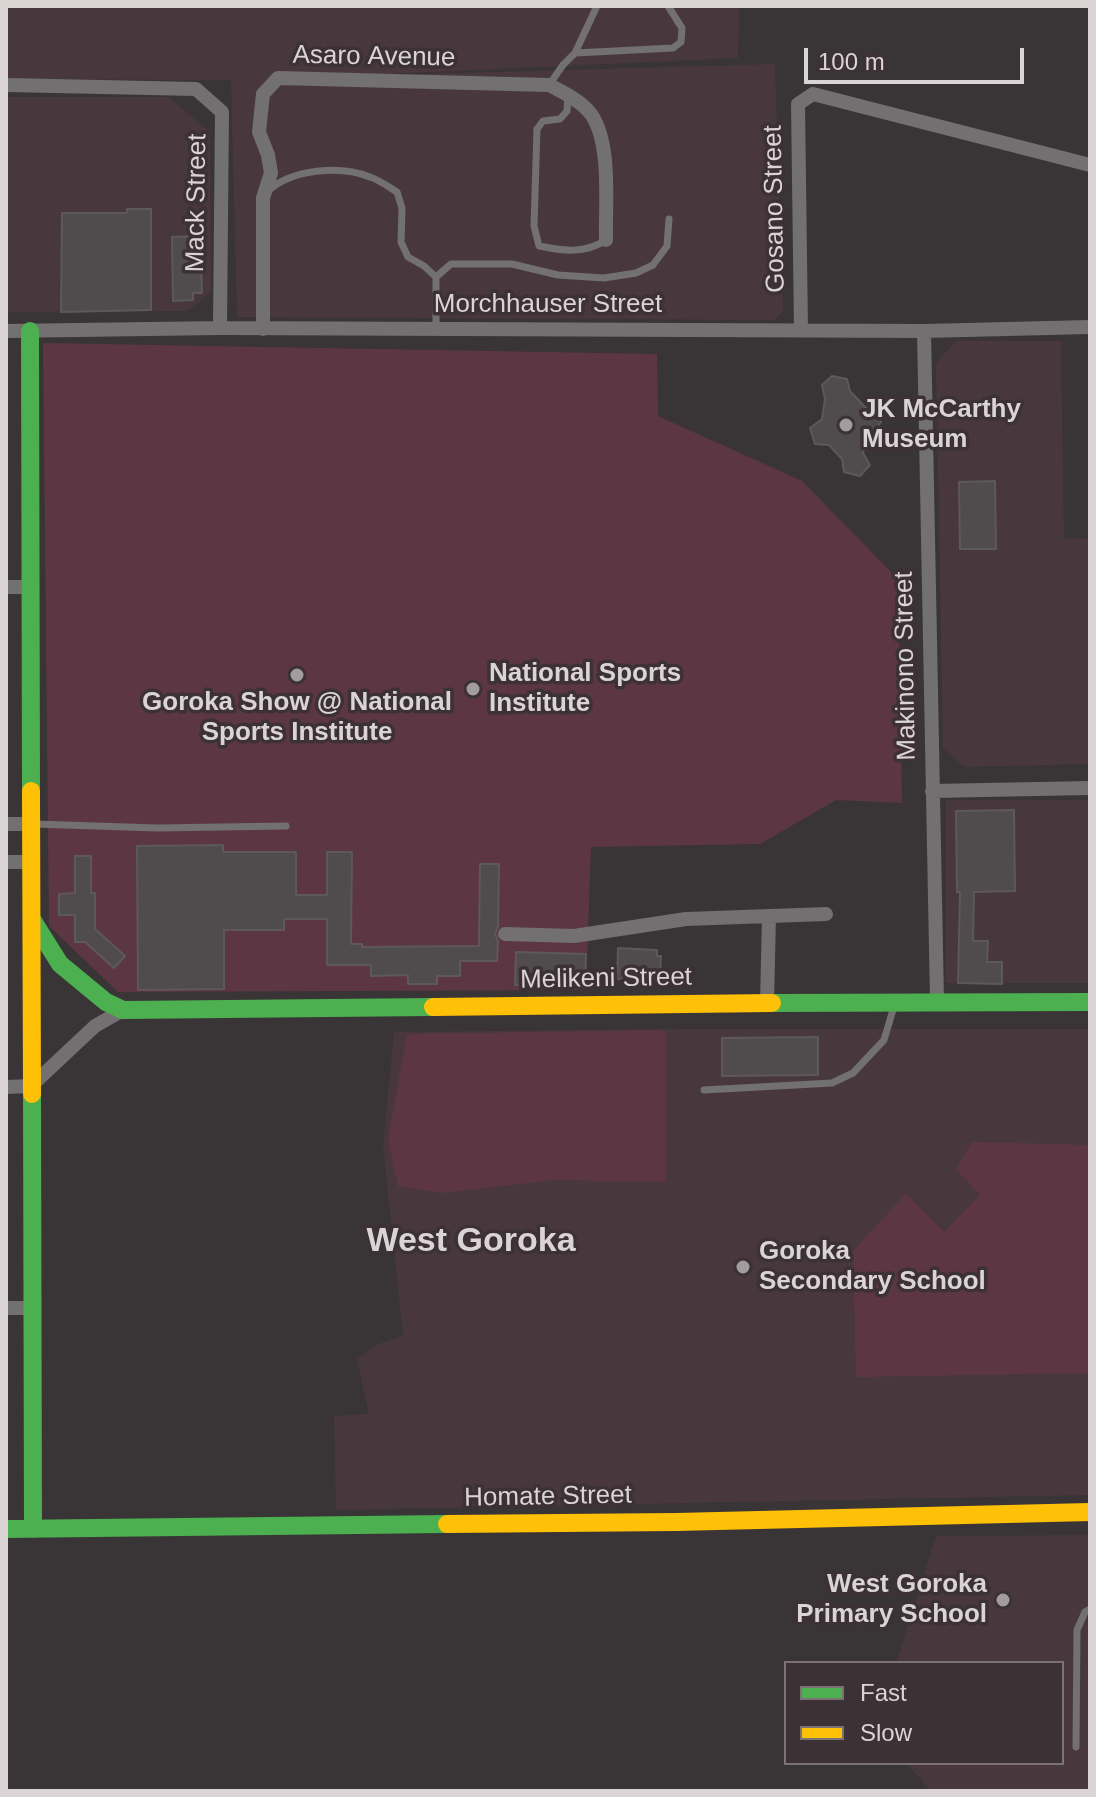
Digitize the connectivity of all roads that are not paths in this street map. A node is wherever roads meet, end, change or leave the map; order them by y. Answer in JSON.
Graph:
{"nodes":[{"id":1,"x":597,"y":6,"type":"edge"},
{"id":2,"x":668,"y":6,"type":"edge"},
{"id":3,"x":575,"y":53,"type":"junction"},
{"id":4,"x":6,"y":85,"type":"edge"},
{"id":5,"x":549,"y":85,"type":"junction"},
{"id":6,"x":568,"y":95,"type":"junction"},
{"id":7,"x":1090,"y":165,"type":"edge"},
{"id":8,"x":263,"y":198,"type":"junction"},
{"id":9,"x":669,"y":219,"type":"dead end"},
{"id":10,"x":606,"y":240,"type":"joint"},
{"id":11,"x":436,"y":277,"type":"junction"},
{"id":12,"x":1090,"y":327,"type":"edge"},
{"id":13,"x":220,"y":328,"type":"junction"},
{"id":14,"x":263,"y":329,"type":"junction"},
{"id":15,"x":436,"y":329,"type":"junction"},
{"id":16,"x":801,"y":330,"type":"junction"},
{"id":17,"x":6,"y":331,"type":"edge"},
{"id":18,"x":30,"y":331,"type":"junction"},
{"id":19,"x":924,"y":331,"type":"junction"},
{"id":20,"x":6,"y":587,"type":"edge"},
{"id":21,"x":31,"y":587,"type":"junction"},
{"id":22,"x":1090,"y":788,"type":"edge"},
{"id":23,"x":932,"y":791,"type":"junction"},
{"id":24,"x":6,"y":824,"type":"edge"},
{"id":25,"x":31,"y":824,"type":"junction"},
{"id":26,"x":286,"y":826,"type":"dead end"},
{"id":27,"x":6,"y":862,"type":"edge"},
{"id":28,"x":32,"y":862,"type":"junction"},
{"id":29,"x":826,"y":914,"type":"dead end"},
{"id":30,"x":769,"y":916,"type":"junction"},
{"id":31,"x":33,"y":921,"type":"junction"},
{"id":32,"x":505,"y":934,"type":"dead end"},
{"id":33,"x":896,"y":1001,"type":"junction"},
{"id":34,"x":937,"y":1001,"type":"junction"},
{"id":35,"x":1090,"y":1002,"type":"edge"},
{"id":36,"x":767,"y":1003,"type":"junction"},
{"id":37,"x":123,"y":1010,"type":"junction"},
{"id":38,"x":31,"y":1086,"type":"junction"},
{"id":39,"x":6,"y":1087,"type":"edge"},
{"id":40,"x":704,"y":1090,"type":"dead end"},
{"id":41,"x":6,"y":1308,"type":"edge"},
{"id":42,"x":34,"y":1308,"type":"junction"},
{"id":43,"x":1090,"y":1512,"type":"edge"},
{"id":44,"x":6,"y":1529,"type":"edge"},
{"id":45,"x":33,"y":1529,"type":"junction"},
{"id":46,"x":1090,"y":1609,"type":"edge"},
{"id":47,"x":1076,"y":1747,"type":"dead end"}],
"edges":[{"from":1,"to":3,"type":"lane"},
{"from":2,"to":3,"type":"lane"},
{"from":3,"to":5,"type":"lane"},
{"from":4,"to":13,"type":"street","name":"Mack Street"},
{"from":5,"to":6,"type":"street","name":"Asaro Avenue"},
{"from":5,"to":8,"type":"street","name":"Asaro Avenue"},
{"from":6,"to":10,"type":"street","name":"Asaro Avenue"},
{"from":6,"to":10,"type":"lane"},
{"from":7,"to":16,"type":"street","name":"Gosano Street"},
{"from":8,"to":11,"type":"lane"},
{"from":8,"to":14,"type":"street","name":"Asaro Avenue"},
{"from":9,"to":11,"type":"lane"},
{"from":11,"to":15,"type":"lane"},
{"from":12,"to":19,"type":"street","name":"Morchhauser Street"},
{"from":13,"to":14,"type":"street","name":"Morchhauser Street"},
{"from":13,"to":18,"type":"street","name":"Morchhauser Street"},
{"from":14,"to":15,"type":"street","name":"Morchhauser Street"},
{"from":15,"to":16,"type":"street","name":"Morchhauser Street"},
{"from":16,"to":19,"type":"street","name":"Morchhauser Street"},
{"from":17,"to":18,"type":"street","name":"Morchhauser Street"},
{"from":18,"to":21,"type":"street"},
{"from":19,"to":23,"type":"street","name":"Makinono Street"},
{"from":20,"to":21,"type":"street"},
{"from":21,"to":25,"type":"street"},
{"from":22,"to":23,"type":"street"},
{"from":23,"to":34,"type":"street","name":"Makinono Street"},
{"from":24,"to":25,"type":"street"},
{"from":25,"to":26,"type":"lane"},
{"from":25,"to":28,"type":"street"},
{"from":27,"to":28,"type":"street"},
{"from":28,"to":31,"type":"street"},
{"from":29,"to":30,"type":"street"},
{"from":30,"to":32,"type":"street"},
{"from":30,"to":36,"type":"street"},
{"from":31,"to":37,"type":"street"},
{"from":31,"to":38,"type":"street"},
{"from":33,"to":34,"type":"street","name":"Melikeni Street"},
{"from":33,"to":36,"type":"street","name":"Melikeni Street"},
{"from":33,"to":40,"type":"lane"},
{"from":34,"to":35,"type":"street","name":"Melikeni Street"},
{"from":36,"to":37,"type":"street","name":"Melikeni Street"},
{"from":37,"to":38,"type":"street"},
{"from":38,"to":39,"type":"street"},
{"from":38,"to":42,"type":"street"},
{"from":41,"to":42,"type":"street"},
{"from":42,"to":45,"type":"street"},
{"from":43,"to":45,"type":"street","name":"Homate Street"},
{"from":44,"to":45,"type":"street","name":"Homate Street"},
{"from":46,"to":47,"type":"lane"}]}
